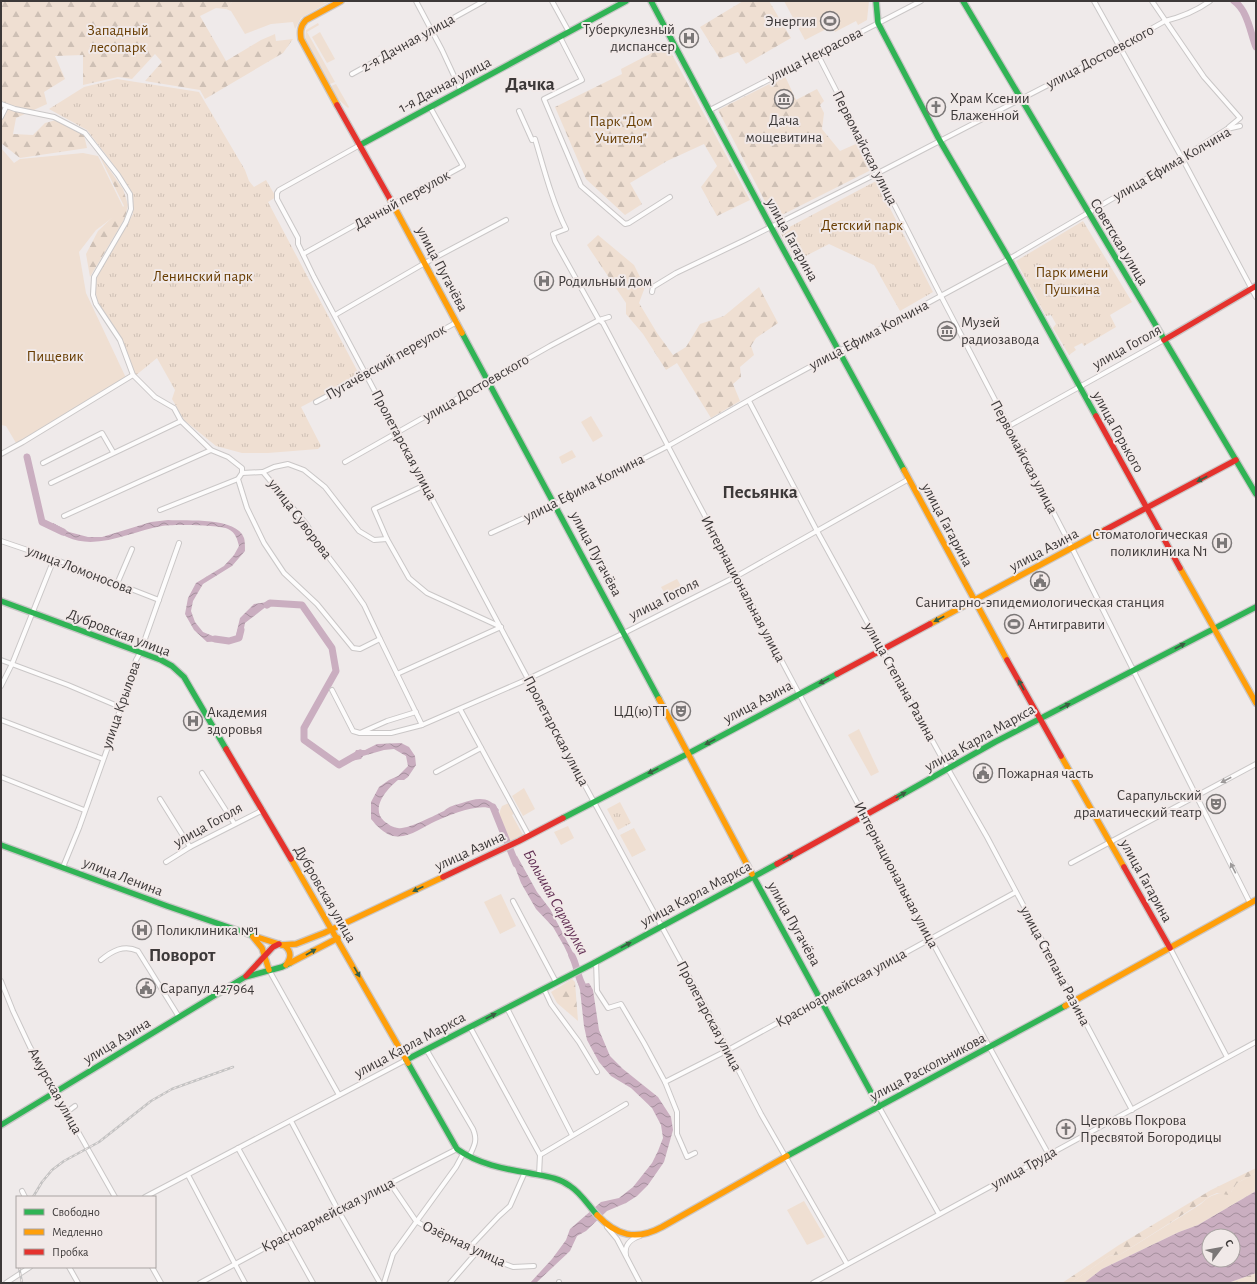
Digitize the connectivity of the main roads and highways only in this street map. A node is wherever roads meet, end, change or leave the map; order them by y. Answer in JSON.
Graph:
{"nodes":[{"id":1,"x":341,"y":1,"type":"edge"},
{"id":2,"x":626,"y":1,"type":"edge"},
{"id":3,"x":651,"y":1,"type":"edge"},
{"id":4,"x":876,"y":1,"type":"edge"},
{"id":5,"x":963,"y":1,"type":"edge"},
{"id":6,"x":360,"y":145,"type":"junction"},
{"id":7,"x":1254,"y":288,"type":"edge"},
{"id":8,"x":1164,"y":340,"type":"junction"},
{"id":9,"x":1236,"y":460,"type":"junction"},
{"id":10,"x":1256,"y":494,"type":"edge"},
{"id":11,"x":1147,"y":509,"type":"junction"},
{"id":12,"x":975,"y":600,"type":"junction"},
{"id":13,"x":1,"y":601,"type":"edge"},
{"id":14,"x":1256,"y":607,"type":"edge"},
{"id":15,"x":1214,"y":628,"type":"junction"},
{"id":16,"x":1256,"y":703,"type":"edge"},
{"id":17,"x":1039,"y":719,"type":"junction"},
{"id":18,"x":688,"y":753,"type":"junction"},
{"id":19,"x":1,"y":845,"type":"edge"},
{"id":20,"x":754,"y":877,"type":"junction"},
{"id":21,"x":1253,"y":902,"type":"edge"},
{"id":22,"x":332,"y":929,"type":"junction"},
{"id":23,"x":236,"y":930,"type":"junction"},
{"id":24,"x":338,"y":938,"type":"junction"},
{"id":25,"x":280,"y":945,"type":"junction"},
{"id":26,"x":1170,"y":948,"type":"junction"},
{"id":27,"x":271,"y":949,"type":"junction"},
{"id":28,"x":265,"y":955,"type":"junction"},
{"id":29,"x":283,"y":966,"type":"junction"},
{"id":30,"x":269,"y":970,"type":"junction"},
{"id":31,"x":245,"y":977,"type":"junction"},
{"id":32,"x":406,"y":1060,"type":"junction"},
{"id":33,"x":879,"y":1107,"type":"junction"},
{"id":34,"x":1,"y":1125,"type":"edge"},
{"id":35,"x":606,"y":1225,"type":"joint"}],
"edges":[{"from":1,"to":6,"type":"main road","name":"улица Пугачёва"},
{"from":2,"to":6,"type":"main road","name":"1-я Дачная улица"},
{"from":3,"to":12,"type":"main road","name":"улица Гагарина"},
{"from":4,"to":11,"type":"main road","name":"улица Горького"},
{"from":5,"to":8,"type":"main road","name":"Советская улица"},
{"from":6,"to":18,"type":"main road","name":"улица Пугачёва"},
{"from":7,"to":8,"type":"main road","name":"улица Гоголя"},
{"from":8,"to":9,"type":"main road","name":"Советская улица"},
{"from":9,"to":10,"type":"main road","name":"Советская улица"},
{"from":9,"to":11,"type":"main road","name":"улица Азина","one_way":true},
{"from":11,"to":12,"type":"main road","name":"улица Азина"},
{"from":11,"to":15,"type":"main road","name":"улица Горького"},
{"from":17,"to":12,"type":"main road","name":"улица Гагарина","one_way":true},
{"from":12,"to":18,"type":"main road","name":"улица Азина","one_way":true},
{"from":13,"to":22,"type":"main road","name":"Дубровская улица"},
{"from":14,"to":15,"type":"main road","name":"улица Карла Маркса"},
{"from":15,"to":16,"type":"main road","name":"улица Горького"},
{"from":17,"to":15,"type":"main road","name":"улица Карла Маркса","one_way":true},
{"from":20,"to":17,"type":"main road","name":"улица Карла Маркса","one_way":true},
{"from":17,"to":26,"type":"main road","name":"улица Гагарина"},
{"from":18,"to":20,"type":"main road","name":"улица Пугачёва"},
{"from":18,"to":22,"type":"main road","name":"улица Азина","one_way":true},
{"from":19,"to":23,"type":"main road","name":"улица Ленина"},
{"from":32,"to":20,"type":"main road","name":"улица Карла Маркса","one_way":true},
{"from":20,"to":33,"type":"main road","name":"улица Пугачёва"},
{"from":21,"to":26,"type":"main road","name":"улица Раскольникова"},
{"from":22,"to":24,"type":"main road","name":"Дубровская улица"},
{"from":22,"to":25,"type":"main road","name":"улица Азина"},
{"from":23,"to":25,"type":"main road","name":"улица Ленина"},
{"from":23,"to":28,"type":"main road","name":"улица Ленина"},
{"from":29,"to":24,"type":"main road","name":"улица Азина","one_way":true},
{"from":24,"to":32,"type":"main road","name":"Дубровская улица","one_way":true},
{"from":25,"to":27,"type":"main road"},
{"from":25,"to":29,"type":"main road"},
{"from":26,"to":33,"type":"main road","name":"улица Раскольникова"},
{"from":27,"to":28,"type":"main road","name":"улица Азина"},
{"from":27,"to":29,"type":"main road"},
{"from":28,"to":30,"type":"main road","name":"улица Ленина"},
{"from":28,"to":31,"type":"main road","name":"улица Азина"},
{"from":29,"to":30,"type":"main road","name":"улица Азина"},
{"from":30,"to":31,"type":"main road","name":"улица Азина"},
{"from":31,"to":34,"type":"main road","name":"улица Азина"},
{"from":32,"to":35,"type":"main road","name":"Дубровская улица"},
{"from":33,"to":35,"type":"main road","name":"улица Раскольникова"}]}
